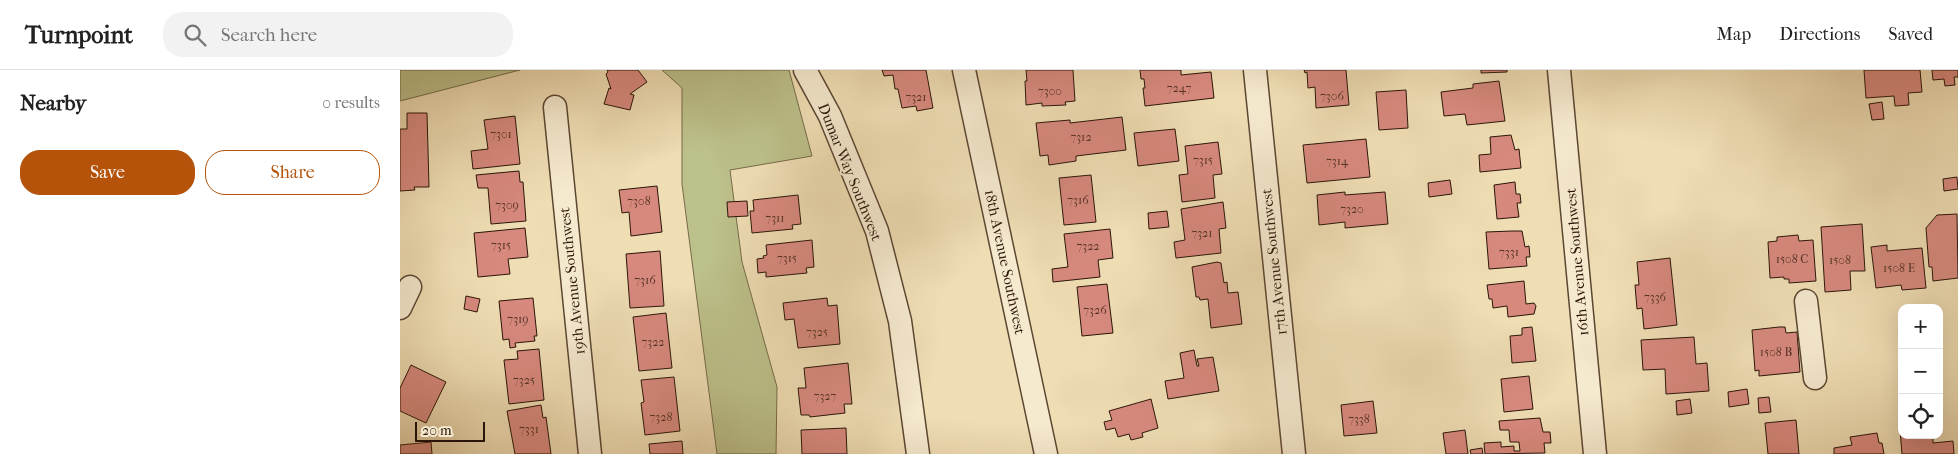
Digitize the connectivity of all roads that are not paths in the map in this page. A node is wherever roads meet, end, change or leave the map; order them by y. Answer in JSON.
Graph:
{"nodes":[{"id":1,"x":805,"y":70,"type":"edge"},
{"id":2,"x":964,"y":70,"type":"edge"},
{"id":3,"x":1255,"y":70,"type":"edge"},
{"id":4,"x":1559,"y":70,"type":"edge"},
{"id":5,"x":555,"y":108,"type":"dead end"},
{"id":6,"x":410,"y":288,"type":"dead end"},
{"id":7,"x":1806,"y":301,"type":"dead end"},
{"id":8,"x":400,"y":308,"type":"edge"},
{"id":9,"x":1815,"y":378,"type":"dead end"},
{"id":10,"x":590,"y":454,"type":"edge"},
{"id":11,"x":918,"y":454,"type":"edge"},
{"id":12,"x":1046,"y":454,"type":"edge"},
{"id":13,"x":1294,"y":454,"type":"edge"},
{"id":14,"x":1595,"y":454,"type":"edge"}],
"edges":[{"from":1,"to":11,"type":"street","name":"Dumar Way Southwest"},
{"from":2,"to":12,"type":"street","name":"18th Avenue Southwest"},
{"from":3,"to":13,"type":"street","name":"17th Avenue Southwest"},
{"from":4,"to":14,"type":"street","name":"16th Avenue Southwest"},
{"from":5,"to":10,"type":"street","name":"19th Avenue Southwest"},
{"from":6,"to":8,"type":"street"},
{"from":7,"to":9,"type":"street"}]}
